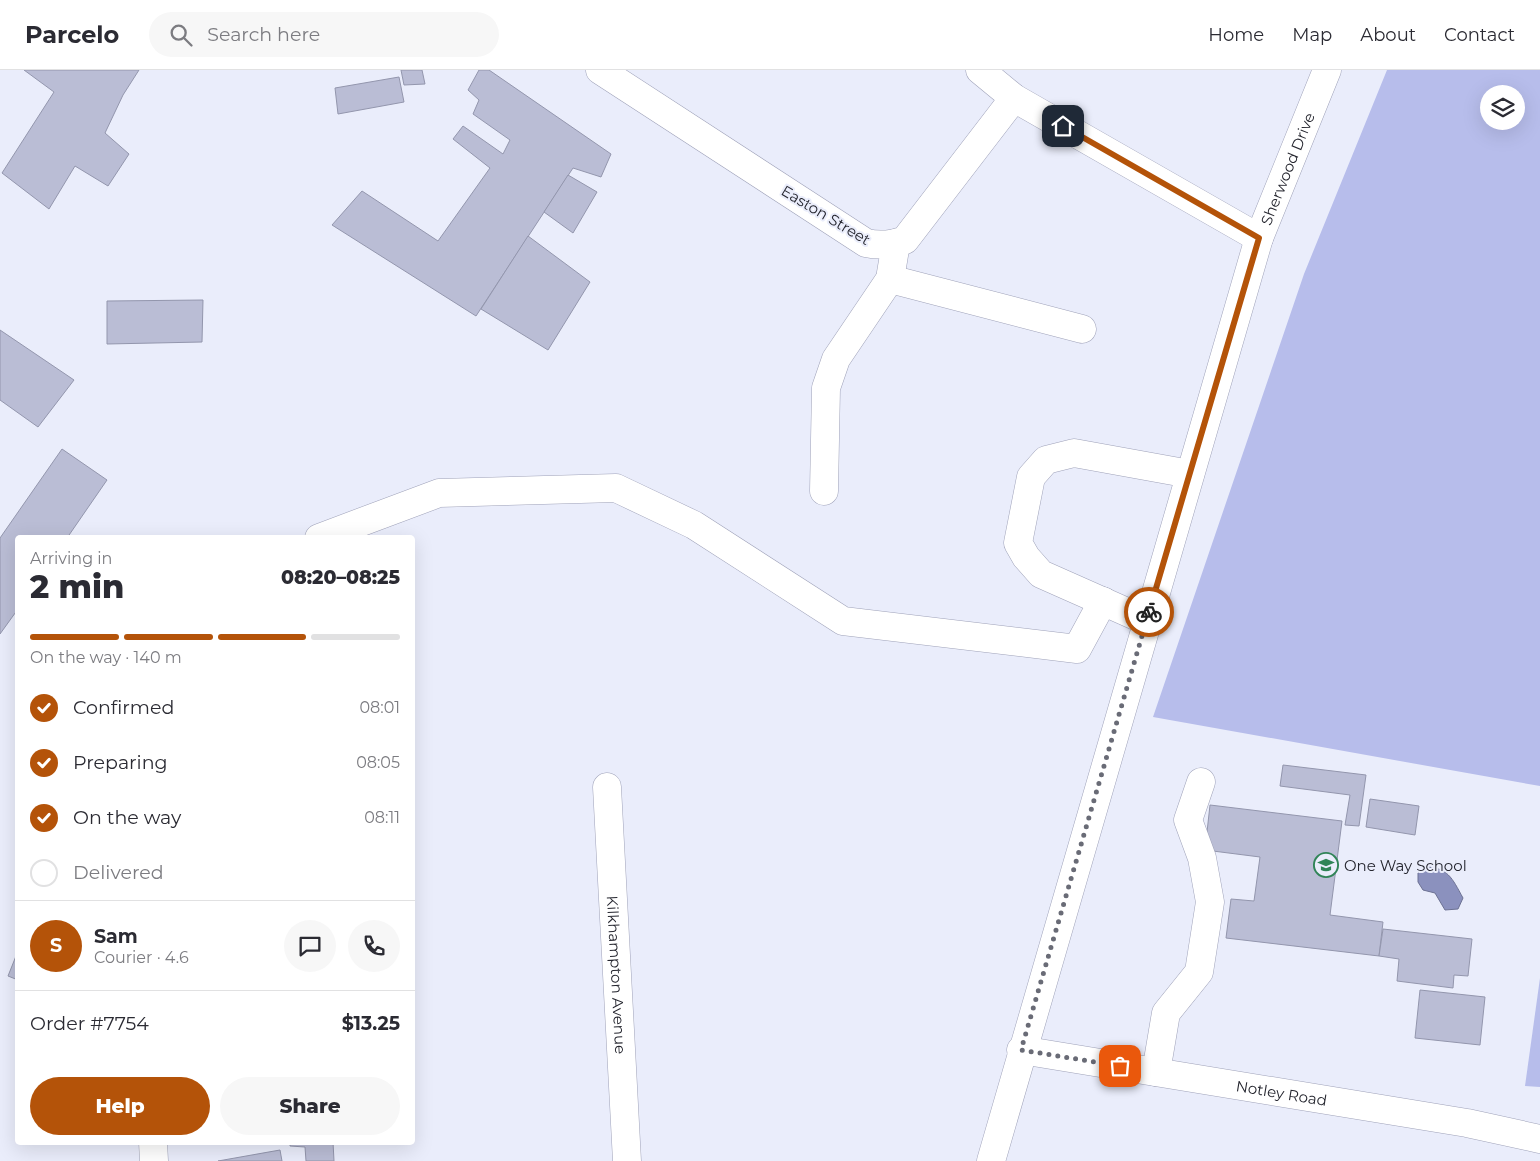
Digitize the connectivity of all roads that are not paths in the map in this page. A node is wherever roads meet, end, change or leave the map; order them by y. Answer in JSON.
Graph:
{"nodes":[{"id":1,"x":600,"y":70,"type":"edge"},
{"id":2,"x":980,"y":70,"type":"edge"},
{"id":3,"x":1327,"y":70,"type":"edge"},
{"id":4,"x":1014,"y":98,"type":"junction"},
{"id":5,"x":1259,"y":238,"type":"junction"},
{"id":6,"x":896,"y":243,"type":"junction"},
{"id":7,"x":890,"y":279,"type":"junction"},
{"id":8,"x":1082,"y":329,"type":"dead end"},
{"id":9,"x":1190,"y":474,"type":"junction"},
{"id":10,"x":824,"y":491,"type":"dead end"},
{"id":11,"x":327,"y":535,"type":"edge"},
{"id":12,"x":1103,"y":602,"type":"junction"},
{"id":13,"x":1146,"y":621,"type":"junction"},
{"id":14,"x":1201,"y":782,"type":"dead end"},
{"id":15,"x":607,"y":787,"type":"dead end"},
{"id":16,"x":1021,"y":1050,"type":"junction"},
{"id":17,"x":1156,"y":1072,"type":"junction"},
{"id":18,"x":1540,"y":1140,"type":"edge"},
{"id":19,"x":153,"y":1145,"type":"edge"},
{"id":20,"x":154,"y":1161,"type":"edge"},
{"id":21,"x":627,"y":1161,"type":"edge"},
{"id":22,"x":991,"y":1161,"type":"edge"}],
"edges":[{"from":1,"to":6,"type":"street","name":"Easton Street"},
{"from":2,"to":4,"type":"street"},
{"from":3,"to":5,"type":"street","name":"Sherwood Drive"},
{"from":4,"to":5,"type":"street"},
{"from":4,"to":6,"type":"street"},
{"from":5,"to":9,"type":"street","name":"Sherwood Drive"},
{"from":6,"to":7,"type":"street"},
{"from":7,"to":8,"type":"street"},
{"from":7,"to":10,"type":"street"},
{"from":9,"to":12,"type":"street"},
{"from":9,"to":13,"type":"street","name":"Sherwood Drive"},
{"from":11,"to":12,"type":"street"},
{"from":12,"to":13,"type":"street"},
{"from":13,"to":16,"type":"street","name":"Sherwood Drive"},
{"from":14,"to":17,"type":"street"},
{"from":15,"to":21,"type":"street","name":"Kilkhampton Avenue"},
{"from":16,"to":17,"type":"street","name":"Notley Road"},
{"from":16,"to":22,"type":"street","name":"Sherwood Drive"},
{"from":17,"to":18,"type":"street","name":"Notley Road"},
{"from":19,"to":20,"type":"street"}]}
